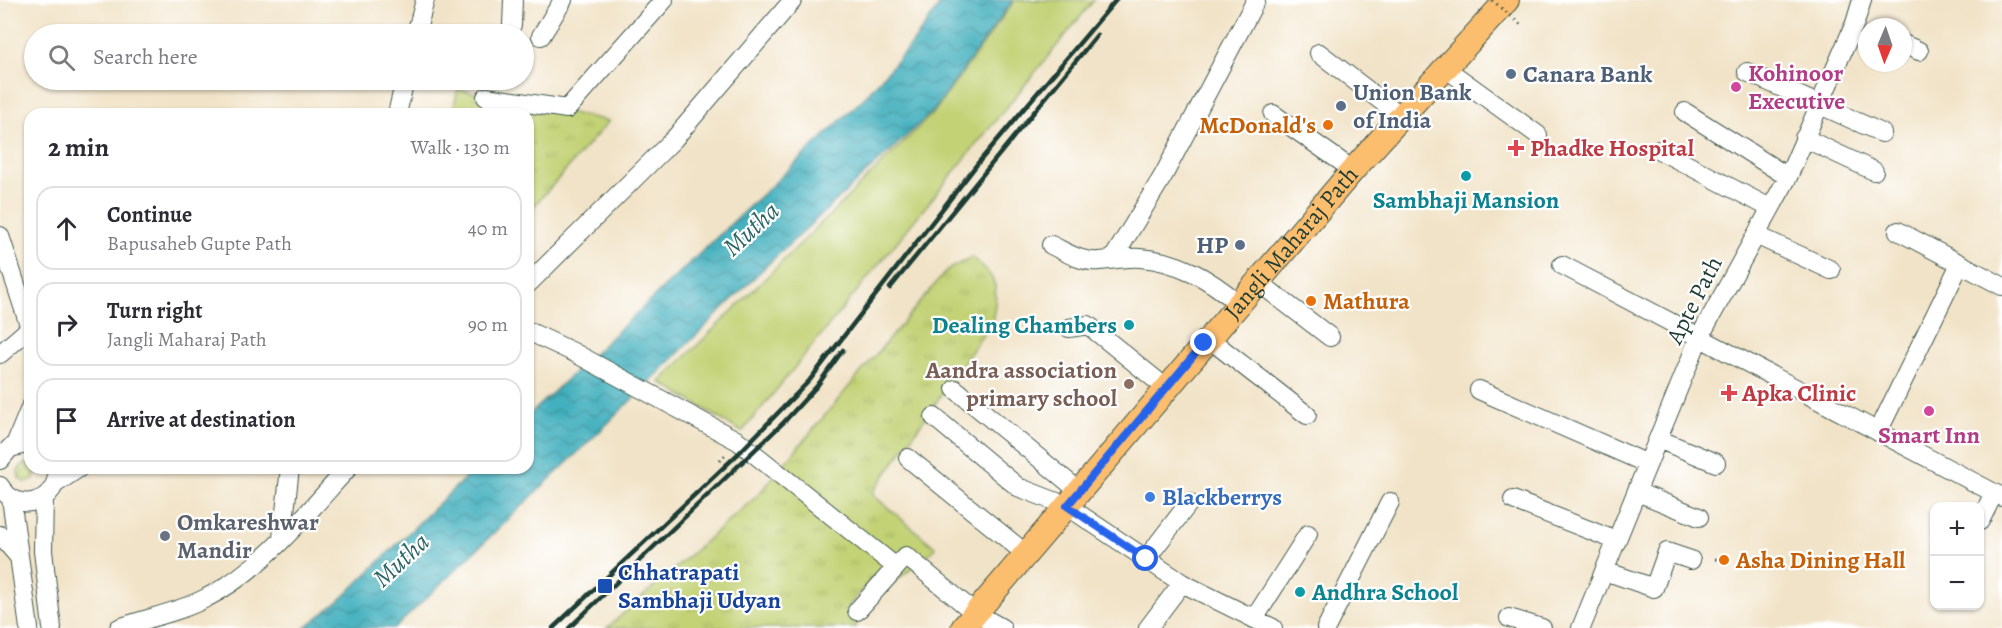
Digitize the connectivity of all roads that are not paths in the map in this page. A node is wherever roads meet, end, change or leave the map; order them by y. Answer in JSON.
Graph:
{"nodes":[{"id":1,"x":424,"y":0,"type":"edge"},
{"id":2,"x":513,"y":0,"type":"edge"},
{"id":3,"x":563,"y":0,"type":"edge"},
{"id":4,"x":664,"y":0,"type":"edge"},
{"id":5,"x":793,"y":0,"type":"edge"},
{"id":6,"x":1256,"y":0,"type":"edge"},
{"id":7,"x":1507,"y":0,"type":"edge"},
{"id":8,"x":1862,"y":0,"type":"edge"},
{"id":9,"x":1861,"y":18,"type":"edge"},
{"id":10,"x":418,"y":24,"type":"edge"},
{"id":11,"x":512,"y":24,"type":"edge"},
{"id":12,"x":1858,"y":32,"type":"edge"},
{"id":13,"x":541,"y":36,"type":"dead end"},
{"id":14,"x":1319,"y":53,"type":"dead end"},
{"id":15,"x":1445,"y":68,"type":"junction"},
{"id":16,"x":1747,"y":72,"type":"dead end"},
{"id":17,"x":403,"y":90,"type":"edge"},
{"id":18,"x":486,"y":98,"type":"dead end"},
{"id":19,"x":1819,"y":107,"type":"junction"},
{"id":20,"x":398,"y":108,"type":"edge"},
{"id":21,"x":1685,"y":112,"type":"dead end"},
{"id":22,"x":1273,"y":114,"type":"dead end"},
{"id":23,"x":1401,"y":116,"type":"junction"},
{"id":24,"x":1882,"y":133,"type":"dead end"},
{"id":25,"x":1538,"y":135,"type":"dead end"},
{"id":26,"x":1804,"y":138,"type":"junction"},
{"id":27,"x":1659,"y":150,"type":"dead end"},
{"id":28,"x":1353,"y":170,"type":"junction"},
{"id":29,"x":1874,"y":171,"type":"dead end"},
{"id":30,"x":1788,"y":177,"type":"junction"},
{"id":31,"x":1770,"y":208,"type":"junction"},
{"id":32,"x":1898,"y":231,"type":"dead end"},
{"id":33,"x":1756,"y":235,"type":"junction"},
{"id":34,"x":0,"y":236,"type":"edge"},
{"id":35,"x":1051,"y":245,"type":"dead end"},
{"id":36,"x":1114,"y":257,"type":"junction"},
{"id":37,"x":1960,"y":264,"type":"junction"},
{"id":38,"x":1562,"y":265,"type":"dead end"},
{"id":39,"x":1831,"y":270,"type":"dead end"},
{"id":40,"x":534,"y":278,"type":"edge"},
{"id":41,"x":1257,"y":281,"type":"junction"},
{"id":42,"x":2002,"y":286,"type":"edge"},
{"id":43,"x":1238,"y":303,"type":"junction"},
{"id":44,"x":24,"y":310,"type":"edge"},
{"id":45,"x":1070,"y":328,"type":"dead end"},
{"id":46,"x":24,"y":333,"type":"edge"},
{"id":47,"x":534,"y":334,"type":"edge"},
{"id":48,"x":1330,"y":337,"type":"dead end"},
{"id":49,"x":1208,"y":338,"type":"junction"},
{"id":50,"x":1699,"y":338,"type":"junction"},
{"id":51,"x":0,"y":354,"type":"edge"},
{"id":52,"x":1166,"y":388,"type":"junction"},
{"id":53,"x":955,"y":389,"type":"dead end"},
{"id":54,"x":1479,"y":390,"type":"dead end"},
{"id":55,"x":1004,"y":414,"type":"dead end"},
{"id":56,"x":1306,"y":415,"type":"dead end"},
{"id":57,"x":934,"y":417,"type":"dead end"},
{"id":58,"x":1878,"y":432,"type":"junction"},
{"id":59,"x":1658,"y":439,"type":"junction"},
{"id":60,"x":23,"y":444,"type":"edge"},
{"id":61,"x":908,"y":458,"type":"dead end"},
{"id":62,"x":0,"y":460,"type":"edge"},
{"id":63,"x":1648,"y":464,"type":"junction"},
{"id":64,"x":1716,"y":464,"type":"dead end"},
{"id":65,"x":68,"y":474,"type":"edge"},
{"id":66,"x":289,"y":474,"type":"edge"},
{"id":67,"x":342,"y":474,"type":"edge"},
{"id":68,"x":52,"y":483,"type":"edge"},
{"id":69,"x":1637,"y":492,"type":"junction"},
{"id":70,"x":4,"y":493,"type":"edge"},
{"id":71,"x":1078,"y":493,"type":"junction"},
{"id":72,"x":1998,"y":495,"type":"edge"},
{"id":73,"x":1513,"y":500,"type":"dead end"},
{"id":74,"x":1390,"y":502,"type":"dead end"},
{"id":75,"x":1189,"y":503,"type":"dead end"},
{"id":76,"x":1984,"y":515,"type":"edge"},
{"id":77,"x":1699,"y":517,"type":"dead end"},
{"id":78,"x":1308,"y":534,"type":"dead end"},
{"id":79,"x":0,"y":535,"type":"edge"},
{"id":80,"x":282,"y":538,"type":"junction"},
{"id":81,"x":1617,"y":541,"type":"junction"},
{"id":82,"x":1026,"y":554,"type":"junction"},
{"id":83,"x":18,"y":556,"type":"junction"},
{"id":84,"x":1146,"y":559,"type":"junction"},
{"id":85,"x":1691,"y":560,"type":"dead end"},
{"id":86,"x":896,"y":567,"type":"junction"},
{"id":87,"x":1605,"y":571,"type":"junction"},
{"id":88,"x":1182,"y":583,"type":"junction"},
{"id":89,"x":857,"y":611,"type":"dead end"},
{"id":90,"x":1509,"y":618,"type":"dead end"},
{"id":91,"x":1254,"y":619,"type":"junction"},
{"id":92,"x":969,"y":620,"type":"edge"},
{"id":93,"x":29,"y":628,"type":"edge"},
{"id":94,"x":52,"y":628,"type":"edge"},
{"id":95,"x":119,"y":628,"type":"edge"},
{"id":96,"x":1002,"y":628,"type":"edge"},
{"id":97,"x":1148,"y":628,"type":"edge"},
{"id":98,"x":1273,"y":628,"type":"edge"},
{"id":99,"x":1326,"y":628,"type":"edge"},
{"id":100,"x":1542,"y":628,"type":"edge"},
{"id":101,"x":1581,"y":628,"type":"edge"}],
"edges":[{"from":1,"to":10,"type":"street"},
{"from":2,"to":11,"type":"street"},
{"from":3,"to":13,"type":"street"},
{"from":4,"to":18,"type":"street"},
{"from":5,"to":40,"type":"street"},
{"from":6,"to":36,"type":"street"},
{"from":7,"to":15,"type":"main road","name":"Jangli Maharaj Path"},
{"from":8,"to":9,"type":"street","name":"Apte Path"},
{"from":12,"to":19,"type":"street","name":"Apte Path"},
{"from":14,"to":23,"type":"street"},
{"from":15,"to":23,"type":"main road","name":"Jangli Maharaj Path"},
{"from":15,"to":25,"type":"street"},
{"from":16,"to":19,"type":"street"},
{"from":17,"to":20,"type":"street"},
{"from":19,"to":24,"type":"street"},
{"from":19,"to":26,"type":"street","name":"Apte Path"},
{"from":21,"to":30,"type":"street"},
{"from":22,"to":28,"type":"street"},
{"from":23,"to":28,"type":"main road","name":"Jangli Maharaj Path"},
{"from":26,"to":29,"type":"street"},
{"from":26,"to":30,"type":"street","name":"Apte Path"},
{"from":27,"to":31,"type":"street"},
{"from":28,"to":41,"type":"main road","name":"Jangli Maharaj Path"},
{"from":30,"to":31,"type":"street","name":"Apte Path"},
{"from":31,"to":33,"type":"street","name":"Apte Path"},
{"from":32,"to":37,"type":"street"},
{"from":33,"to":39,"type":"street"},
{"from":33,"to":50,"type":"street","name":"Apte Path"},
{"from":34,"to":44,"type":"street"},
{"from":35,"to":36,"type":"street"},
{"from":36,"to":43,"type":"street"},
{"from":37,"to":42,"type":"street"},
{"from":37,"to":58,"type":"street"},
{"from":38,"to":50,"type":"street"},
{"from":41,"to":43,"type":"main road","name":"Jangli Maharaj Path"},
{"from":41,"to":48,"type":"street"},
{"from":43,"to":49,"type":"main road","name":"Jangli Maharaj Path"},
{"from":45,"to":52,"type":"street"},
{"from":46,"to":51,"type":"street"},
{"from":47,"to":86,"type":"street"},
{"from":49,"to":52,"type":"main road","name":"Jangli Maharaj Path"},
{"from":49,"to":56,"type":"street"},
{"from":50,"to":58,"type":"street"},
{"from":50,"to":59,"type":"street","name":"Apte Path"},
{"from":52,"to":71,"type":"main road","name":"Jangli Maharaj Path"},
{"from":53,"to":71,"type":"street"},
{"from":54,"to":63,"type":"street"},
{"from":55,"to":71,"type":"street"},
{"from":57,"to":71,"type":"street"},
{"from":58,"to":72,"type":"street"},
{"from":59,"to":63,"type":"street","name":"Apte Path"},
{"from":59,"to":64,"type":"street"},
{"from":60,"to":62,"type":"street"},
{"from":61,"to":82,"type":"street"},
{"from":63,"to":69,"type":"street","name":"Apte Path"},
{"from":65,"to":68,"type":"street"},
{"from":66,"to":80,"type":"street"},
{"from":67,"to":80,"type":"street"},
{"from":68,"to":70,"type":"street"},
{"from":68,"to":94,"type":"street"},
{"from":69,"to":77,"type":"street"},
{"from":69,"to":81,"type":"street","name":"Apte Path"},
{"from":70,"to":83,"type":"street"},
{"from":71,"to":82,"type":"main road","name":"Jangli Maharaj Path"},
{"from":71,"to":84,"type":"street"},
{"from":72,"to":76,"type":"street"},
{"from":73,"to":81,"type":"street"},
{"from":74,"to":99,"type":"street"},
{"from":75,"to":84,"type":"street"},
{"from":78,"to":91,"type":"street"},
{"from":79,"to":83,"type":"street"},
{"from":80,"to":95,"type":"street"},
{"from":81,"to":87,"type":"street","name":"Apte Path"},
{"from":82,"to":92,"type":"main road","name":"Jangli Maharaj Path"},
{"from":83,"to":93,"type":"street"},
{"from":84,"to":88,"type":"street"},
{"from":85,"to":87,"type":"street"},
{"from":86,"to":89,"type":"street"},
{"from":86,"to":92,"type":"street"},
{"from":87,"to":101,"type":"street","name":"Apte Path"},
{"from":88,"to":91,"type":"street"},
{"from":88,"to":97,"type":"street"},
{"from":90,"to":100,"type":"street"},
{"from":91,"to":98,"type":"street"},
{"from":92,"to":96,"type":"street"}]}
